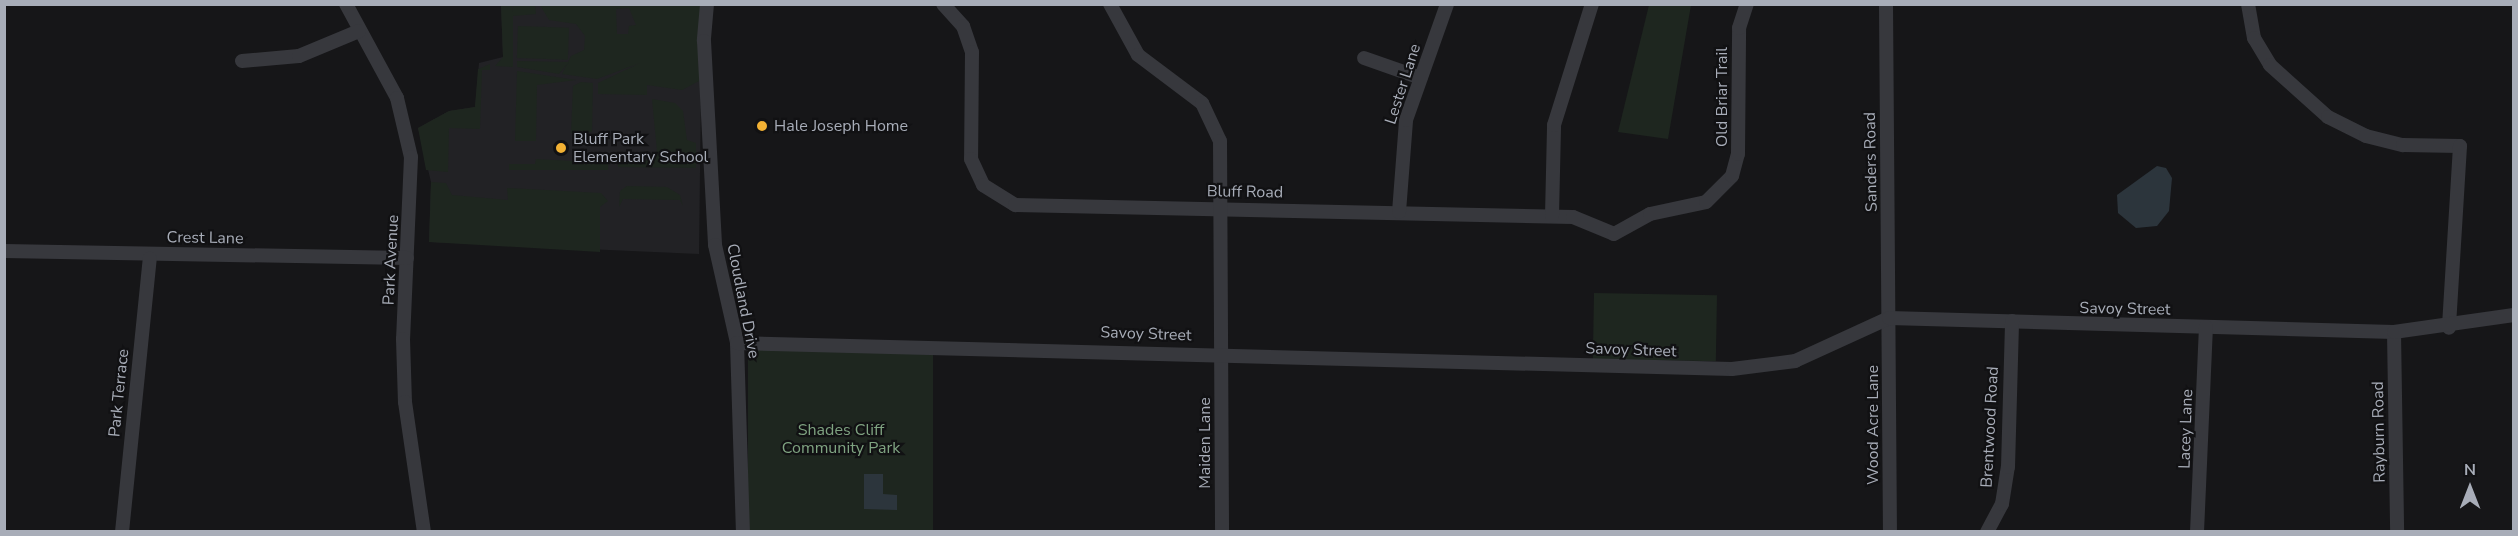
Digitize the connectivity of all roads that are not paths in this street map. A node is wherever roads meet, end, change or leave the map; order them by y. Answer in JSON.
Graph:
{"nodes":[{"id":1,"x":346,"y":4,"type":"edge"},
{"id":2,"x":707,"y":4,"type":"edge"},
{"id":3,"x":943,"y":4,"type":"edge"},
{"id":4,"x":1110,"y":4,"type":"edge"},
{"id":5,"x":1447,"y":4,"type":"edge"},
{"id":6,"x":1592,"y":4,"type":"edge"},
{"id":7,"x":1747,"y":4,"type":"edge"},
{"id":8,"x":1886,"y":4,"type":"edge"},
{"id":9,"x":2248,"y":4,"type":"edge"},
{"id":10,"x":359,"y":31,"type":"junction"},
{"id":11,"x":1364,"y":58,"type":"dead end"},
{"id":12,"x":242,"y":61,"type":"dead end"},
{"id":13,"x":1421,"y":78,"type":"junction"},
{"id":14,"x":1695,"y":206,"type":"joint"},
{"id":15,"x":1219,"y":207,"type":"junction"},
{"id":16,"x":1398,"y":212,"type":"junction"},
{"id":17,"x":1552,"y":216,"type":"junction"},
{"id":18,"x":4,"y":250,"type":"edge"},
{"id":19,"x":150,"y":258,"type":"junction"},
{"id":20,"x":406,"y":258,"type":"junction"},
{"id":21,"x":2514,"y":315,"type":"edge"},
{"id":22,"x":1889,"y":318,"type":"junction"},
{"id":23,"x":2012,"y":321,"type":"junction"},
{"id":24,"x":2206,"y":327,"type":"junction"},
{"id":25,"x":2449,"y":328,"type":"junction"},
{"id":26,"x":2394,"y":332,"type":"junction"},
{"id":27,"x":737,"y":343,"type":"junction"},
{"id":28,"x":1221,"y":354,"type":"junction"},
{"id":29,"x":122,"y":531,"type":"edge"},
{"id":30,"x":424,"y":531,"type":"edge"},
{"id":31,"x":742,"y":531,"type":"edge"},
{"id":32,"x":1222,"y":531,"type":"edge"},
{"id":33,"x":1890,"y":531,"type":"edge"},
{"id":34,"x":1987,"y":531,"type":"edge"},
{"id":35,"x":2197,"y":531,"type":"edge"},
{"id":36,"x":2397,"y":531,"type":"edge"}],
"edges":[{"from":1,"to":10,"type":"street","name":"Park Avenue"},
{"from":2,"to":27,"type":"street","name":"Cloudland Drive"},
{"from":3,"to":15,"type":"street","name":"Bluff Road"},
{"from":4,"to":15,"type":"street","name":"Maiden Lane"},
{"from":5,"to":13,"type":"street","name":"Lester Lane"},
{"from":6,"to":17,"type":"street"},
{"from":7,"to":14,"type":"street","name":"Old Briar Trail"},
{"from":8,"to":22,"type":"street","name":"Sanders Road"},
{"from":9,"to":25,"type":"street"},
{"from":10,"to":12,"type":"street"},
{"from":10,"to":20,"type":"street","name":"Park Avenue"},
{"from":11,"to":13,"type":"street"},
{"from":13,"to":16,"type":"street","name":"Lester Lane"},
{"from":14,"to":17,"type":"street","name":"Bluff Road"},
{"from":15,"to":16,"type":"street","name":"Bluff Road"},
{"from":15,"to":28,"type":"street","name":"Maiden Lane"},
{"from":16,"to":17,"type":"street","name":"Bluff Road"},
{"from":18,"to":19,"type":"street","name":"Crest Lane"},
{"from":19,"to":20,"type":"street","name":"Crest Lane"},
{"from":19,"to":29,"type":"street","name":"Park Terrace"},
{"from":20,"to":30,"type":"street","name":"Park Avenue"},
{"from":21,"to":25,"type":"street","name":"Savoy Street"},
{"from":22,"to":23,"type":"street","name":"Savoy Street"},
{"from":22,"to":28,"type":"street","name":"Savoy Street"},
{"from":22,"to":33,"type":"street","name":"Wood Acre Lane"},
{"from":23,"to":24,"type":"street","name":"Savoy Street"},
{"from":23,"to":34,"type":"street","name":"Brentwood Road"},
{"from":24,"to":26,"type":"street","name":"Savoy Street"},
{"from":24,"to":35,"type":"street","name":"Lacey Lane"},
{"from":25,"to":26,"type":"street","name":"Savoy Street"},
{"from":26,"to":36,"type":"street","name":"Rayburn Road"},
{"from":27,"to":28,"type":"street","name":"Savoy Street"},
{"from":27,"to":31,"type":"street","name":"Cloudland Drive"},
{"from":28,"to":32,"type":"street","name":"Maiden Lane"}]}
